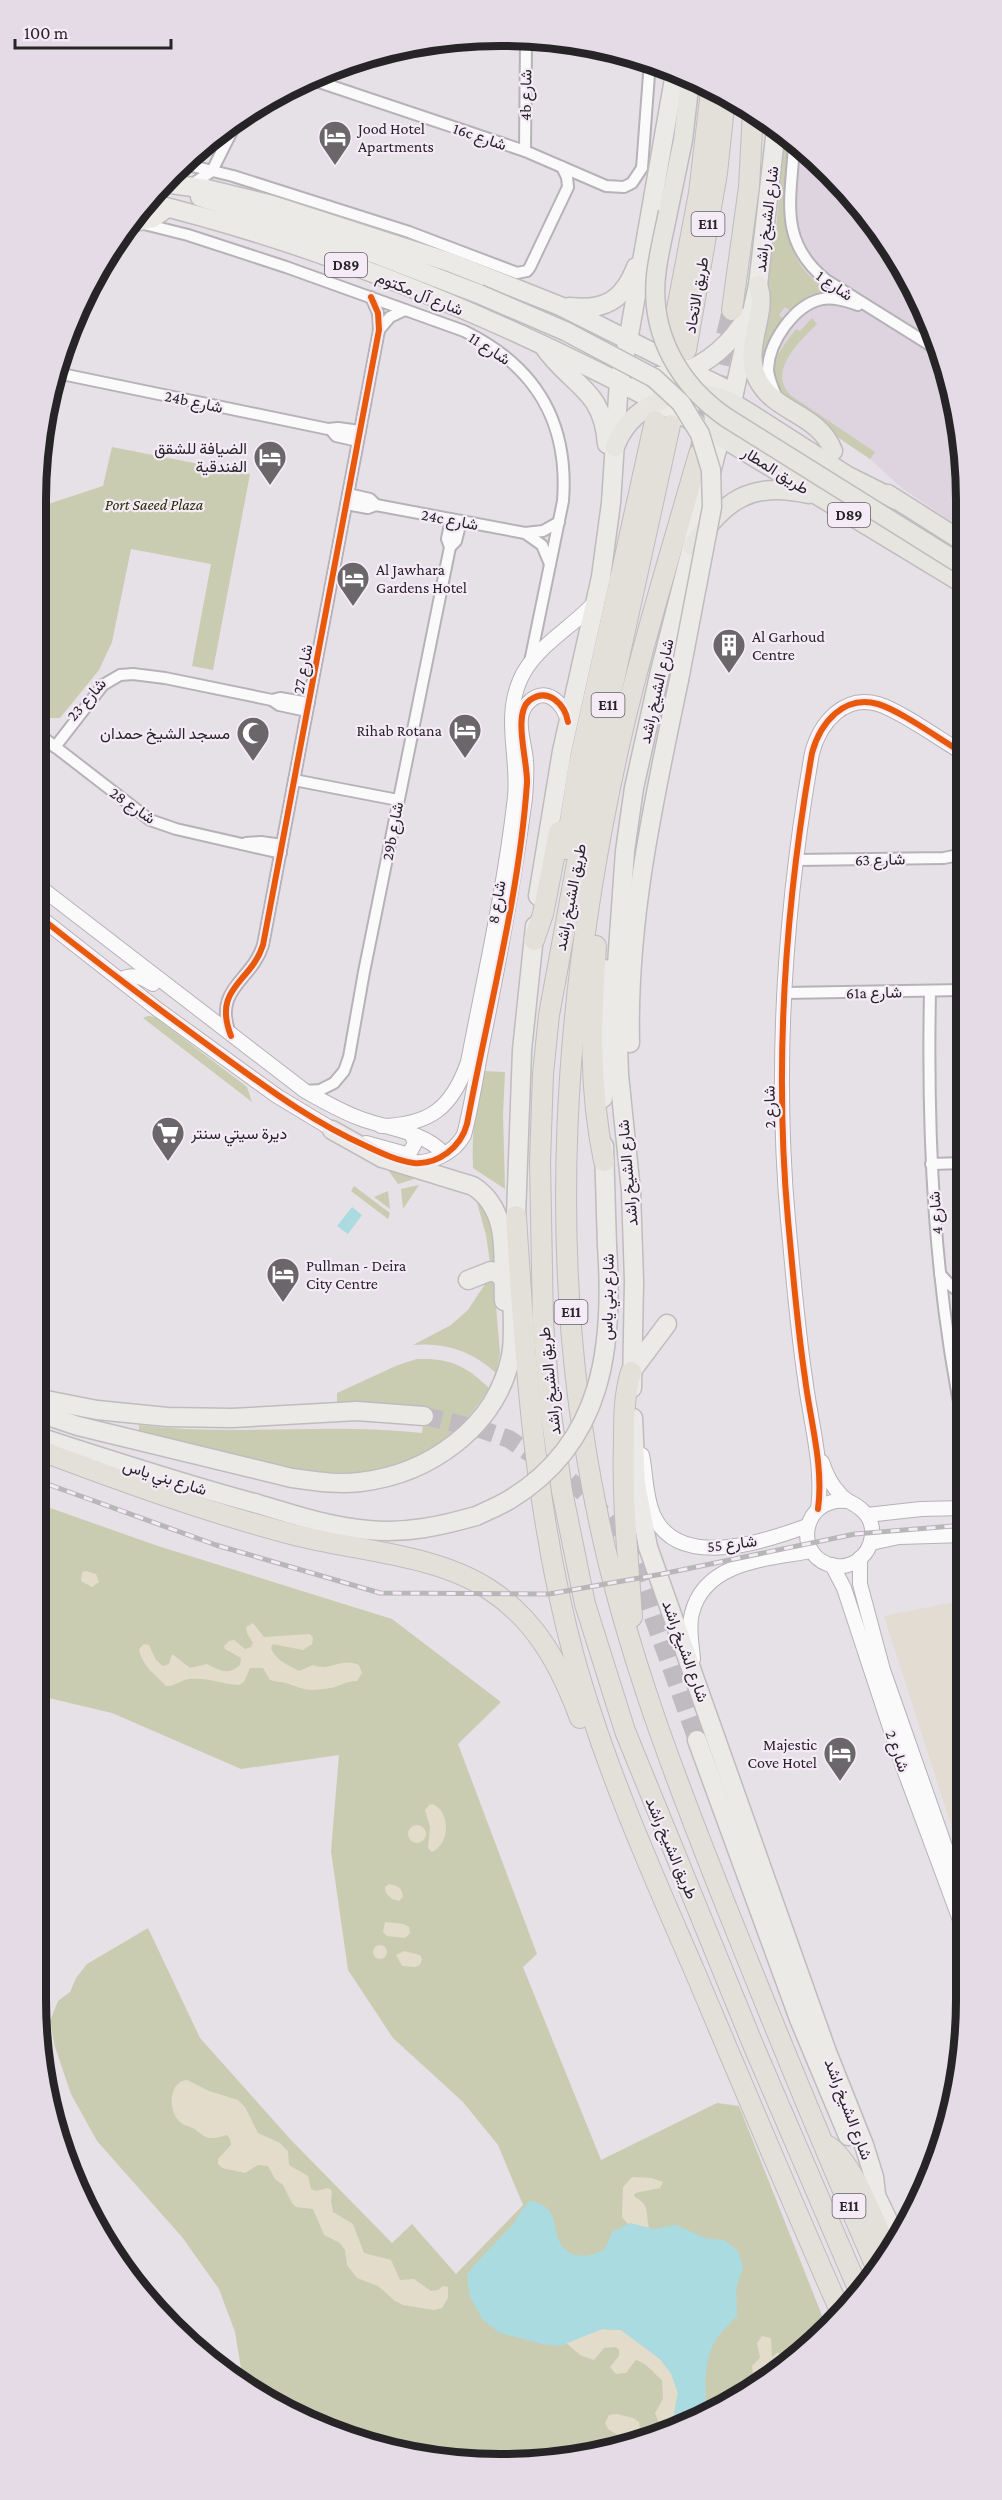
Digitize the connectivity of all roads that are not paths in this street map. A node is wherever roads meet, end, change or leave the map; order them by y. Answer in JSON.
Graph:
{"nodes":[{"id":1,"x":526,"y":47,"type":"edge"},
{"id":2,"x":649,"y":72,"type":"edge"},
{"id":3,"x":674,"y":81,"type":"edge"},
{"id":4,"x":322,"y":83,"type":"edge"},
{"id":5,"x":689,"y":87,"type":"edge"},
{"id":6,"x":710,"y":97,"type":"edge"},
{"id":7,"x":724,"y":105,"type":"edge"},
{"id":8,"x":752,"y":122,"type":"edge"},
{"id":9,"x":229,"y":136,"type":"edge"},
{"id":10,"x":775,"y":138,"type":"edge"},
{"id":11,"x":525,"y":151,"type":"junction"},
{"id":12,"x":793,"y":153,"type":"edge"},
{"id":13,"x":194,"y":166,"type":"edge"},
{"id":14,"x":562,"y":167,"type":"junction"},
{"id":15,"x":212,"y":171,"type":"junction"},
{"id":16,"x":588,"y":178,"type":"junction"},
{"id":17,"x":175,"y":185,"type":"edge"},
{"id":18,"x":182,"y":187,"type":"junction"},
{"id":19,"x":568,"y":187,"type":"junction"},
{"id":20,"x":231,"y":195,"type":"junction"},
{"id":21,"x":156,"y":205,"type":"edge"},
{"id":22,"x":167,"y":208,"type":"junction"},
{"id":23,"x":143,"y":220,"type":"edge"},
{"id":24,"x":140,"y":224,"type":"edge"},
{"id":25,"x":645,"y":243,"type":"junction"},
{"id":26,"x":758,"y":285,"type":"junction"},
{"id":27,"x":371,"y":297,"type":"junction"},
{"id":28,"x":560,"y":306,"type":"junction"},
{"id":29,"x":753,"y":307,"type":"junction"},
{"id":30,"x":405,"y":310,"type":"junction"},
{"id":31,"x":732,"y":310,"type":"tunnel mouth"},
{"id":32,"x":876,"y":312,"type":"junction"},
{"id":33,"x":632,"y":321,"type":"junction"},
{"id":34,"x":379,"y":330,"type":"junction"},
{"id":35,"x":620,"y":337,"type":"junction"},
{"id":36,"x":927,"y":343,"type":"edge"},
{"id":37,"x":541,"y":344,"type":"junction"},
{"id":38,"x":711,"y":357,"type":"junction"},
{"id":39,"x":580,"y":362,"type":"junction"},
{"id":40,"x":687,"y":370,"type":"junction"},
{"id":41,"x":65,"y":375,"type":"edge"},
{"id":42,"x":645,"y":377,"type":"junction"},
{"id":43,"x":619,"y":381,"type":"junction"},
{"id":44,"x":733,"y":398,"type":"junction"},
{"id":45,"x":778,"y":401,"type":"junction"},
{"id":46,"x":661,"y":416,"type":"junction"},
{"id":47,"x":359,"y":436,"type":"junction"},
{"id":48,"x":721,"y":437,"type":"junction"},
{"id":49,"x":615,"y":447,"type":"junction"},
{"id":50,"x":833,"y":451,"type":"junction"},
{"id":51,"x":699,"y":454,"type":"tunnel mouth"},
{"id":52,"x":816,"y":495,"type":"junction"},
{"id":53,"x":347,"y":499,"type":"junction"},
{"id":54,"x":896,"y":500,"type":"junction"},
{"id":55,"x":611,"y":503,"type":"junction"},
{"id":56,"x":456,"y":520,"type":"junction"},
{"id":57,"x":559,"y":522,"type":"junction"},
{"id":58,"x":525,"y":533,"type":"junction"},
{"id":59,"x":879,"y":534,"type":"junction"},
{"id":60,"x":956,"y":537,"type":"edge"},
{"id":61,"x":692,"y":546,"type":"junction"},
{"id":62,"x":888,"y":556,"type":"dead end"},
{"id":63,"x":956,"y":561,"type":"edge"},
{"id":64,"x":550,"y":564,"type":"junction"},
{"id":65,"x":956,"y":579,"type":"edge"},
{"id":66,"x":597,"y":601,"type":"junction"},
{"id":67,"x":530,"y":663,"type":"junction"},
{"id":68,"x":308,"y":707,"type":"junction"},
{"id":69,"x":568,"y":722,"type":"junction"},
{"id":70,"x":46,"y":740,"type":"edge"},
{"id":71,"x":52,"y":745,"type":"junction"},
{"id":72,"x":956,"y":749,"type":"edge"},
{"id":73,"x":578,"y":769,"type":"junction"},
{"id":74,"x":294,"y":780,"type":"junction"},
{"id":75,"x":634,"y":788,"type":"junction"},
{"id":76,"x":398,"y":800,"type":"junction"},
{"id":77,"x":281,"y":849,"type":"junction"},
{"id":78,"x":956,"y":855,"type":"edge"},
{"id":79,"x":797,"y":860,"type":"junction"},
{"id":80,"x":46,"y":892,"type":"edge"},
{"id":81,"x":590,"y":900,"type":"junction"},
{"id":82,"x":46,"y":922,"type":"edge"},
{"id":83,"x":534,"y":940,"type":"junction"},
{"id":84,"x":120,"y":980,"type":"junction"},
{"id":85,"x":553,"y":986,"type":"junction"},
{"id":86,"x":956,"y":990,"type":"edge"},
{"id":87,"x":930,"y":991,"type":"junction"},
{"id":88,"x":784,"y":993,"type":"junction"},
{"id":89,"x":231,"y":1036,"type":"junction"},
{"id":90,"x":244,"y":1046,"type":"junction"},
{"id":91,"x":305,"y":1091,"type":"junction"},
{"id":92,"x":381,"y":1126,"type":"junction"},
{"id":93,"x":338,"y":1133,"type":"junction"},
{"id":94,"x":411,"y":1134,"type":"junction"},
{"id":95,"x":627,"y":1146,"type":"junction"},
{"id":96,"x":443,"y":1154,"type":"junction"},
{"id":97,"x":604,"y":1161,"type":"junction"},
{"id":98,"x":956,"y":1163,"type":"edge"},
{"id":99,"x":931,"y":1164,"type":"junction"},
{"id":100,"x":516,"y":1216,"type":"junction"},
{"id":101,"x":940,"y":1274,"type":"junction"},
{"id":102,"x":503,"y":1279,"type":"junction"},
{"id":103,"x":468,"y":1280,"type":"dead end"},
{"id":104,"x":956,"y":1290,"type":"edge"},
{"id":105,"x":956,"y":1297,"type":"edge"},
{"id":106,"x":942,"y":1298,"type":"junction"},
{"id":107,"x":667,"y":1324,"type":"dead end"},
{"id":108,"x":631,"y":1372,"type":"junction"},
{"id":109,"x":503,"y":1378,"type":"junction"},
{"id":110,"x":956,"y":1383,"type":"edge"},
{"id":111,"x":46,"y":1400,"type":"edge"},
{"id":112,"x":46,"y":1415,"type":"edge"},
{"id":113,"x":424,"y":1416,"type":"tunnel mouth"},
{"id":114,"x":633,"y":1425,"type":"junction"},
{"id":115,"x":46,"y":1439,"type":"edge"},
{"id":116,"x":815,"y":1442,"type":"junction"},
{"id":117,"x":46,"y":1453,"type":"edge"},
{"id":118,"x":847,"y":1502,"type":"junction"},
{"id":119,"x":956,"y":1506,"type":"edge"},
{"id":120,"x":818,"y":1509,"type":"junction"},
{"id":121,"x":867,"y":1515,"type":"junction"},
{"id":122,"x":807,"y":1526,"type":"junction"},
{"id":123,"x":956,"y":1535,"type":"edge"},
{"id":124,"x":871,"y":1543,"type":"junction"},
{"id":125,"x":812,"y":1551,"type":"junction"},
{"id":126,"x":860,"y":1558,"type":"junction"},
{"id":127,"x":832,"y":1565,"type":"junction"},
{"id":128,"x":585,"y":1605,"type":"junction"},
{"id":129,"x":635,"y":1653,"type":"junction"},
{"id":130,"x":694,"y":1673,"type":"junction"},
{"id":131,"x":697,"y":1740,"type":"tunnel mouth"},
{"id":132,"x":620,"y":1791,"type":"junction"},
{"id":133,"x":647,"y":1862,"type":"junction"},
{"id":134,"x":956,"y":1878,"type":"edge"},
{"id":135,"x":956,"y":1909,"type":"edge"},
{"id":136,"x":822,"y":2143,"type":"junction"},
{"id":137,"x":876,"y":2194,"type":"junction"},
{"id":138,"x":893,"y":2230,"type":"edge"},
{"id":139,"x":884,"y":2244,"type":"edge"},
{"id":140,"x":873,"y":2261,"type":"edge"},
{"id":141,"x":856,"y":2283,"type":"edge"},
{"id":142,"x":837,"y":2305,"type":"edge"}],
"edges":[{"from":1,"to":11,"type":"street","name":"4b شارع"},
{"from":2,"to":16,"type":"street","name":"16c شارع"},
{"from":3,"to":25,"type":"main road"},
{"from":4,"to":11,"type":"street","name":"16c شارع"},
{"from":5,"to":63,"type":"highway","bridge":true},
{"from":6,"to":7,"type":"highway","name":"طريق الاتحاد","number":"E11"},
{"from":8,"to":31,"type":"highway","number":"E11"},
{"from":9,"to":15,"type":"street"},
{"from":10,"to":26,"type":"main road","name":"شارع الشيخ راشد"},
{"from":11,"to":14,"type":"street","name":"16c شارع"},
{"from":12,"to":32,"type":"street","name":"شارع 1"},
{"from":13,"to":15,"type":"street"},
{"from":14,"to":16,"type":"street","name":"16c شارع"},
{"from":14,"to":19,"type":"street"},
{"from":15,"to":18,"type":"street"},
{"from":15,"to":19,"type":"street"},
{"from":15,"to":20,"type":"street"},
{"from":16,"to":19,"type":"street"},
{"from":17,"to":18,"type":"main road","number":"D89"},
{"from":18,"to":20,"type":"main road","number":"D89"},
{"from":18,"to":95,"type":"main road","bridge":true},
{"from":20,"to":28,"type":"main road","number":"D89"},
{"from":21,"to":22,"type":"main road","name":"شارع آل مكتوم","number":"D89"},
{"from":22,"to":23,"type":"main road"},
{"from":22,"to":37,"type":"main road","name":"شارع آل مكتوم","number":"D89"},
{"from":24,"to":27,"type":"street","name":"شارع 11"},
{"from":25,"to":28,"type":"main road"},
{"from":25,"to":33,"type":"main road"},
{"from":26,"to":29,"type":"main road","name":"شارع الشيخ راشد"},
{"from":26,"to":45,"type":"highway"},
{"from":27,"to":30,"type":"street","name":"شارع 11"},
{"from":27,"to":34,"type":"street","name":"شارع 27"},
{"from":28,"to":35,"type":"main road","number":"D89"},
{"from":29,"to":38,"type":"main road"},
{"from":29,"to":44,"type":"main road","name":"شارع الشيخ راشد"},
{"from":30,"to":34,"type":"street"},
{"from":30,"to":57,"type":"street","name":"شارع 11"},
{"from":32,"to":36,"type":"street","name":"شارع 1"},
{"from":32,"to":45,"type":"street"},
{"from":33,"to":35,"type":"main road"},
{"from":33,"to":38,"type":"main road"},
{"from":34,"to":47,"type":"street","name":"شارع 27"},
{"from":35,"to":39,"type":"main road"},
{"from":35,"to":40,"type":"main road","number":"D89"},
{"from":35,"to":42,"type":"main road"},
{"from":35,"to":43,"type":"main road"},
{"from":37,"to":39,"type":"main road","name":"شارع آل مكتوم","number":"D89"},
{"from":37,"to":55,"type":"main road"},
{"from":38,"to":40,"type":"main road"},
{"from":39,"to":43,"type":"main road","name":"شارع آل مكتوم","number":"D89"},
{"from":40,"to":42,"type":"main road"},
{"from":40,"to":44,"type":"main road","number":"D89"},
{"from":41,"to":47,"type":"street","name":"24b شارع"},
{"from":42,"to":43,"type":"main road"},
{"from":42,"to":46,"type":"main road"},
{"from":43,"to":46,"type":"main road","name":"طريق المطار","number":"D89"},
{"from":43,"to":49,"type":"main road"},
{"from":44,"to":46,"type":"highway"},
{"from":44,"to":48,"type":"highway"},
{"from":44,"to":50,"type":"highway","number":"D89"},
{"from":44,"to":54,"type":"highway"},
{"from":45,"to":50,"type":"highway"},
{"from":46,"to":48,"type":"main road","name":"طريق المطار","number":"D89"},
{"from":46,"to":49,"type":"highway"},
{"from":46,"to":73,"type":"highway"},
{"from":46,"to":85,"type":"highway","name":"طريق الشيخ راشد","number":"E11"},
{"from":47,"to":53,"type":"street","name":"شارع 27"},
{"from":48,"to":52,"type":"highway","name":"طريق المطار","number":"D89"},
{"from":48,"to":61,"type":"main road","name":"شارع الشيخ راشد"},
{"from":49,"to":55,"type":"main road"},
{"from":50,"to":54,"type":"highway","number":"D89"},
{"from":51,"to":81,"type":"highway","name":"طريق الشيخ راشد","number":"E11"},
{"from":52,"to":59,"type":"highway","name":"طريق المطار","number":"D89"},
{"from":52,"to":61,"type":"highway"},
{"from":53,"to":56,"type":"street","name":"24c شارع"},
{"from":53,"to":68,"type":"street","name":"شارع 27"},
{"from":54,"to":60,"type":"highway","number":"D89"},
{"from":55,"to":66,"type":"main road"},
{"from":56,"to":58,"type":"street","name":"24c شارع"},
{"from":56,"to":76,"type":"street","name":"29b شارع"},
{"from":57,"to":58,"type":"street","name":"24c شارع"},
{"from":57,"to":64,"type":"street","name":"شارع 11"},
{"from":58,"to":64,"type":"street"},
{"from":59,"to":62,"type":"highway"},
{"from":59,"to":65,"type":"highway","name":"طريق المطار","number":"D89"},
{"from":61,"to":75,"type":"main road","name":"شارع الشيخ راشد"},
{"from":64,"to":67,"type":"street","name":"شارع 11"},
{"from":66,"to":67,"type":"street"},
{"from":66,"to":69,"type":"main road"},
{"from":67,"to":92,"type":"street"},
{"from":68,"to":71,"type":"street","name":"شارع 23"},
{"from":68,"to":74,"type":"street","name":"شارع 27"},
{"from":69,"to":83,"type":"main road"},
{"from":69,"to":96,"type":"street","name":"شارع 8"},
{"from":70,"to":71,"type":"street","name":"شارع 28"},
{"from":71,"to":77,"type":"street","name":"شارع 28"},
{"from":72,"to":79,"type":"street","name":"شارع 2"},
{"from":73,"to":83,"type":"highway"},
{"from":73,"to":85,"type":"highway"},
{"from":74,"to":76,"type":"street"},
{"from":74,"to":77,"type":"street","name":"شارع 27"},
{"from":75,"to":95,"type":"main road","name":"شارع الشيخ راشد"},
{"from":75,"to":97,"type":"main road","name":"شارع بني ياس"},
{"from":76,"to":91,"type":"street","name":"29b شارع"},
{"from":77,"to":89,"type":"street","name":"شارع 27"},
{"from":78,"to":79,"type":"street","name":"شارع 63"},
{"from":79,"to":88,"type":"street","name":"شارع 2"},
{"from":80,"to":89,"type":"street"},
{"from":81,"to":97,"type":"highway"},
{"from":81,"to":129,"type":"highway","name":"طريق الشيخ راشد","number":"E11"},
{"from":82,"to":84,"type":"street","name":"شارع 8"},
{"from":83,"to":100,"type":"main road"},
{"from":84,"to":90,"type":"street"},
{"from":84,"to":93,"type":"street","name":"شارع 8"},
{"from":85,"to":128,"type":"highway","name":"طريق الشيخ راشد","number":"E11"},
{"from":86,"to":87,"type":"street","name":"61a شارع"},
{"from":87,"to":88,"type":"street","name":"61a شارع"},
{"from":87,"to":99,"type":"street","name":"شارع 4"},
{"from":88,"to":116,"type":"street","name":"شارع 2"},
{"from":89,"to":90,"type":"street"},
{"from":90,"to":91,"type":"street"},
{"from":91,"to":92,"type":"street"},
{"from":92,"to":94,"type":"street"},
{"from":93,"to":94,"type":"street"},
{"from":93,"to":96,"type":"street","name":"شارع 8"},
{"from":93,"to":102,"type":"main road"},
{"from":94,"to":96,"type":"street"},
{"from":95,"to":108,"type":"main road","name":"شارع الشيخ راشد"},
{"from":97,"to":115,"type":"main road","name":"شارع بني ياس","bridge":true},
{"from":98,"to":99,"type":"street"},
{"from":99,"to":101,"type":"street","name":"شارع 4"},
{"from":100,"to":109,"type":"main road"},
{"from":100,"to":132,"type":"highway"},
{"from":101,"to":104,"type":"street"},
{"from":101,"to":106,"type":"street","name":"شارع 4"},
{"from":102,"to":103,"type":"main road"},
{"from":102,"to":109,"type":"main road"},
{"from":105,"to":106,"type":"street"},
{"from":106,"to":110,"type":"street","name":"شارع 4"},
{"from":107,"to":108,"type":"main road"},
{"from":108,"to":114,"type":"main road","name":"شارع الشيخ راشد"},
{"from":108,"to":129,"type":"highway"},
{"from":109,"to":112,"type":"main road"},
{"from":111,"to":113,"type":"main road"},
{"from":114,"to":122,"type":"street","name":"شارع 55"},
{"from":114,"to":130,"type":"main road","name":"شارع الشيخ راشد"},
{"from":116,"to":118,"type":"street","name":"شارع 2"},
{"from":116,"to":120,"type":"street","name":"شارع 2"},
{"from":117,"to":133,"type":"highway"},
{"from":118,"to":120,"type":"street"},
{"from":118,"to":121,"type":"street"},
{"from":119,"to":121,"type":"street"},
{"from":120,"to":122,"type":"street"},
{"from":121,"to":124,"type":"street"},
{"from":122,"to":125,"type":"street"},
{"from":123,"to":124,"type":"street"},
{"from":124,"to":126,"type":"street"},
{"from":125,"to":127,"type":"street"},
{"from":125,"to":130,"type":"street","name":"شارع 55"},
{"from":126,"to":127,"type":"street"},
{"from":126,"to":134,"type":"street","name":"شارع 2"},
{"from":127,"to":135,"type":"street","name":"شارع 2"},
{"from":128,"to":132,"type":"highway"},
{"from":128,"to":141,"type":"highway","name":"طريق الشيخ راشد","number":"E11"},
{"from":129,"to":136,"type":"highway","name":"طريق الشيخ راشد","number":"E11"},
{"from":130,"to":137,"type":"main road","name":"شارع الشيخ راشد"},
{"from":131,"to":137,"type":"main road"},
{"from":132,"to":133,"type":"highway"},
{"from":133,"to":142,"type":"highway"},
{"from":136,"to":139,"type":"highway"},
{"from":136,"to":140,"type":"highway","name":"طريق الشيخ راشد","number":"E11"},
{"from":137,"to":138,"type":"main road"}]}
